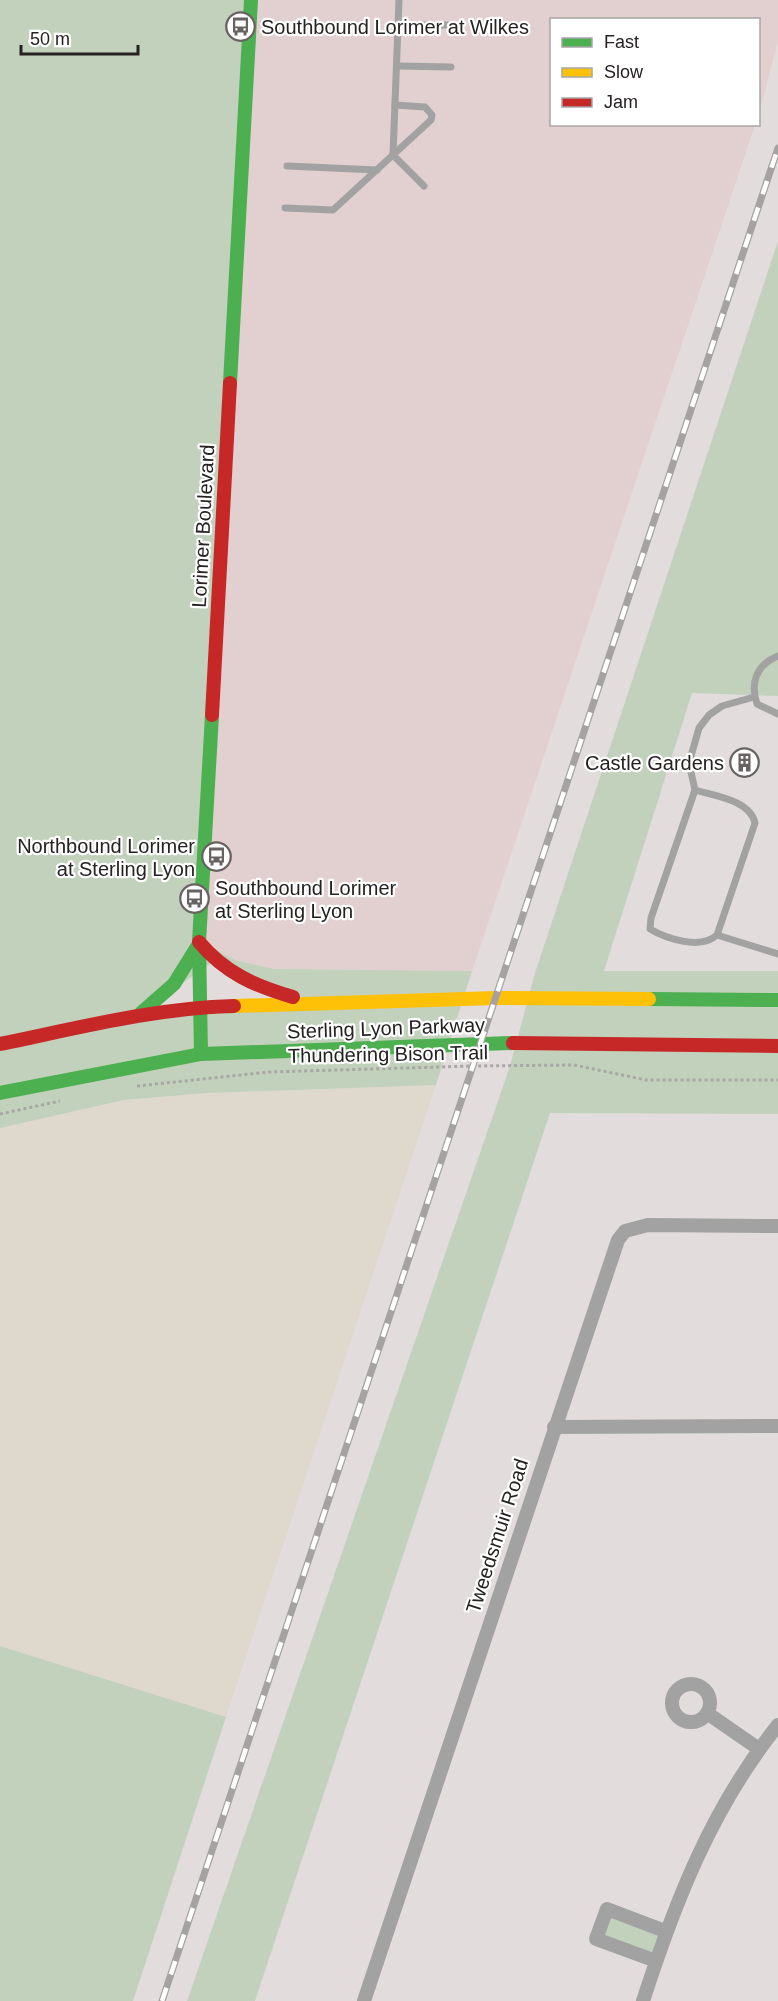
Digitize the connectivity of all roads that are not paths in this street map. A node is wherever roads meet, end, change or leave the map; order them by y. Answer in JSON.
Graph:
{"nodes":[{"id":1,"x":252,"y":0,"type":"edge"},
{"id":2,"x":399,"y":0,"type":"edge"},
{"id":3,"x":398,"y":25,"type":"junction"},
{"id":4,"x":452,"y":25,"type":"dead end"},
{"id":5,"x":397,"y":66,"type":"junction"},
{"id":6,"x":451,"y":67,"type":"dead end"},
{"id":7,"x":395,"y":105,"type":"junction"},
{"id":8,"x":393,"y":155,"type":"junction"},
{"id":9,"x":287,"y":166,"type":"dead end"},
{"id":10,"x":377,"y":170,"type":"junction"},
{"id":11,"x":424,"y":186,"type":"dead end"},
{"id":12,"x":285,"y":208,"type":"dead end"},
{"id":13,"x":778,"y":656,"type":"edge"},
{"id":14,"x":754,"y":697,"type":"junction"},
{"id":15,"x":778,"y":714,"type":"edge"},
{"id":16,"x":695,"y":790,"type":"junction"},
{"id":17,"x":717,"y":935,"type":"junction"},
{"id":18,"x":200,"y":942,"type":"junction"},
{"id":19,"x":778,"y":954,"type":"edge"},
{"id":20,"x":778,"y":1000,"type":"edge"},
{"id":21,"x":311,"y":1002,"type":"junction"},
{"id":22,"x":198,"y":1007,"type":"junction"},
{"id":23,"x":137,"y":1015,"type":"junction"},
{"id":24,"x":0,"y":1044,"type":"edge"},
{"id":25,"x":778,"y":1046,"type":"edge"},
{"id":26,"x":201,"y":1054,"type":"junction"},
{"id":27,"x":0,"y":1093,"type":"edge"},
{"id":28,"x":778,"y":1226,"type":"edge"},
{"id":29,"x":778,"y":1426,"type":"edge"},
{"id":30,"x":554,"y":1427,"type":"junction"},
{"id":31,"x":707,"y":1713,"type":"dead end"},
{"id":32,"x":778,"y":1725,"type":"edge"},
{"id":33,"x":759,"y":1749,"type":"junction"},
{"id":34,"x":665,"y":1931,"type":"junction"},
{"id":35,"x":656,"y":1961,"type":"junction"},
{"id":36,"x":363,"y":2001,"type":"edge"},
{"id":37,"x":643,"y":2001,"type":"edge"}],
"edges":[{"from":1,"to":18,"type":"main road","name":"Lorimer Boulevard"},
{"from":2,"to":3,"type":"lane"},
{"from":3,"to":4,"type":"lane"},
{"from":3,"to":5,"type":"lane"},
{"from":5,"to":6,"type":"lane"},
{"from":5,"to":7,"type":"lane"},
{"from":7,"to":8,"type":"lane"},
{"from":7,"to":8,"type":"lane"},
{"from":8,"to":10,"type":"lane"},
{"from":8,"to":11,"type":"lane"},
{"from":9,"to":10,"type":"lane"},
{"from":10,"to":12,"type":"lane"},
{"from":13,"to":14,"type":"lane"},
{"from":14,"to":15,"type":"lane"},
{"from":14,"to":16,"type":"lane"},
{"from":16,"to":17,"type":"lane"},
{"from":16,"to":17,"type":"lane"},
{"from":17,"to":19,"type":"lane"},
{"from":18,"to":21,"type":"main road"},
{"from":18,"to":22,"type":"main road","name":"Lorimer Boulevard"},
{"from":18,"to":23,"type":"main road"},
{"from":20,"to":21,"type":"main road","name":"Sterling Lyon Parkway"},
{"from":21,"to":22,"type":"main road","name":"Sterling Lyon Parkway"},
{"from":22,"to":23,"type":"main road","name":"Sterling Lyon Parkway"},
{"from":22,"to":26,"type":"main road","name":"Lorimer Boulevard"},
{"from":23,"to":24,"type":"main road","name":"Sterling Lyon Parkway"},
{"from":25,"to":26,"type":"main road","name":"Sterling Lyon Parkway"},
{"from":26,"to":27,"type":"main road","name":"Sterling Lyon Parkway"},
{"from":28,"to":30,"type":"street","name":"Tweedsmuir Road"},
{"from":29,"to":30,"type":"street"},
{"from":30,"to":36,"type":"street","name":"Tweedsmuir Road"},
{"from":31,"to":33,"type":"street"},
{"from":32,"to":33,"type":"street"},
{"from":33,"to":34,"type":"street"},
{"from":34,"to":35,"type":"street"},
{"from":34,"to":35,"type":"street"},
{"from":35,"to":37,"type":"street"}]}
